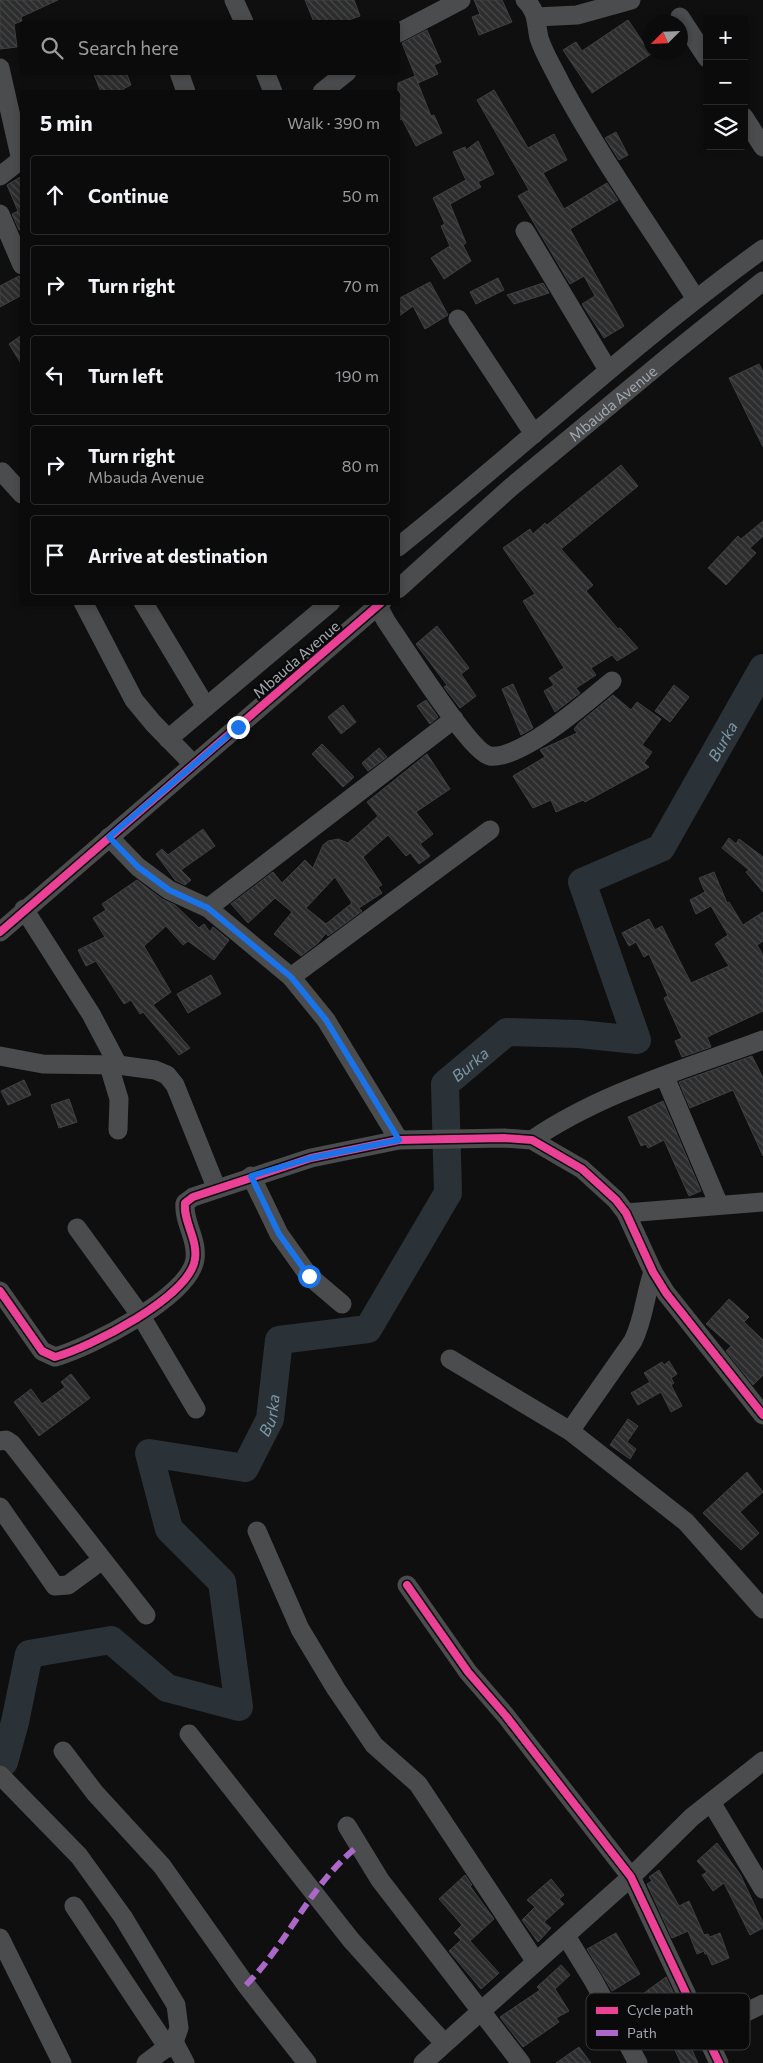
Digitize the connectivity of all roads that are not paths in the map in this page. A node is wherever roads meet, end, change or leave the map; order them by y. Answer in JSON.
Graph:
{"nodes":[{"id":1,"x":234,"y":0,"type":"edge"},
{"id":2,"x":461,"y":0,"type":"edge"},
{"id":3,"x":524,"y":0,"type":"edge"},
{"id":4,"x":631,"y":0,"type":"edge"},
{"id":5,"x":536,"y":17,"type":"junction"},
{"id":6,"x":243,"y":20,"type":"edge"},
{"id":7,"x":688,"y":29,"type":"edge"},
{"id":8,"x":400,"y":32,"type":"edge"},
{"id":9,"x":703,"y":52,"type":"edge"},
{"id":10,"x":0,"y":68,"type":"edge"},
{"id":11,"x":180,"y":75,"type":"edge"},
{"id":12,"x":266,"y":75,"type":"edge"},
{"id":13,"x":343,"y":75,"type":"edge"},
{"id":14,"x":185,"y":90,"type":"edge"},
{"id":15,"x":272,"y":90,"type":"edge"},
{"id":16,"x":324,"y":90,"type":"edge"},
{"id":17,"x":748,"y":123,"type":"edge"},
{"id":18,"x":763,"y":147,"type":"edge"},
{"id":19,"x":0,"y":176,"type":"edge"},
{"id":20,"x":0,"y":214,"type":"edge"},
{"id":21,"x":525,"y":231,"type":"dead end"},
{"id":22,"x":763,"y":249,"type":"edge"},
{"id":23,"x":20,"y":259,"type":"edge"},
{"id":24,"x":763,"y":281,"type":"edge"},
{"id":25,"x":696,"y":298,"type":"junction"},
{"id":26,"x":458,"y":319,"type":"dead end"},
{"id":27,"x":608,"y":370,"type":"junction"},
{"id":28,"x":534,"y":434,"type":"junction"},
{"id":29,"x":0,"y":473,"type":"edge"},
{"id":30,"x":20,"y":491,"type":"edge"},
{"id":31,"x":400,"y":546,"type":"edge"},
{"id":32,"x":400,"y":551,"type":"edge"},
{"id":33,"x":414,"y":574,"type":"junction"},
{"id":34,"x":400,"y":587,"type":"edge"},
{"id":35,"x":85,"y":605,"type":"edge"},
{"id":36,"x":145,"y":605,"type":"edge"},
{"id":37,"x":327,"y":605,"type":"edge"},
{"id":38,"x":379,"y":605,"type":"edge"},
{"id":39,"x":380,"y":605,"type":"edge"},
{"id":40,"x":612,"y":681,"type":"dead end"},
{"id":41,"x":206,"y":707,"type":"junction"},
{"id":42,"x":454,"y":719,"type":"junction"},
{"id":43,"x":168,"y":739,"type":"junction"},
{"id":44,"x":193,"y":764,"type":"junction"},
{"id":45,"x":490,"y":830,"type":"dead end"},
{"id":46,"x":109,"y":837,"type":"junction"},
{"id":47,"x":208,"y":908,"type":"junction"},
{"id":48,"x":24,"y":909,"type":"junction"},
{"id":49,"x":1,"y":928,"type":"edge"},
{"id":50,"x":291,"y":977,"type":"junction"},
{"id":51,"x":763,"y":1040,"type":"edge"},
{"id":52,"x":0,"y":1056,"type":"edge"},
{"id":53,"x":114,"y":1066,"type":"junction"},
{"id":54,"x":665,"y":1077,"type":"junction"},
{"id":55,"x":118,"y":1130,"type":"dead end"},
{"id":56,"x":399,"y":1140,"type":"junction"},
{"id":57,"x":532,"y":1140,"type":"junction"},
{"id":58,"x":251,"y":1176,"type":"junction"},
{"id":59,"x":216,"y":1187,"type":"junction"},
{"id":60,"x":763,"y":1202,"type":"edge"},
{"id":61,"x":719,"y":1206,"type":"junction"},
{"id":62,"x":626,"y":1214,"type":"junction"},
{"id":63,"x":77,"y":1228,"type":"dead end"},
{"id":64,"x":652,"y":1272,"type":"junction"},
{"id":65,"x":0,"y":1291,"type":"edge"},
{"id":66,"x":342,"y":1304,"type":"dead end"},
{"id":67,"x":141,"y":1316,"type":"junction"},
{"id":68,"x":450,"y":1359,"type":"dead end"},
{"id":69,"x":196,"y":1409,"type":"dead end"},
{"id":70,"x":763,"y":1415,"type":"edge"},
{"id":71,"x":570,"y":1431,"type":"junction"},
{"id":72,"x":0,"y":1440,"type":"edge"},
{"id":73,"x":0,"y":1507,"type":"edge"},
{"id":74,"x":257,"y":1531,"type":"dead end"},
{"id":75,"x":102,"y":1560,"type":"junction"},
{"id":76,"x":407,"y":1585,"type":"dead end"},
{"id":77,"x":763,"y":1609,"type":"edge"},
{"id":78,"x":146,"y":1615,"type":"dead end"},
{"id":79,"x":189,"y":1734,"type":"dead end"},
{"id":80,"x":62,"y":1751,"type":"dead end"},
{"id":81,"x":763,"y":1760,"type":"edge"},
{"id":82,"x":0,"y":1775,"type":"edge"},
{"id":83,"x":711,"y":1802,"type":"junction"},
{"id":84,"x":347,"y":1826,"type":"dead end"},
{"id":85,"x":631,"y":1877,"type":"junction"},
{"id":86,"x":763,"y":1889,"type":"edge"},
{"id":87,"x":74,"y":1906,"type":"dead end"},
{"id":88,"x":566,"y":1936,"type":"junction"},
{"id":89,"x":0,"y":1938,"type":"edge"},
{"id":90,"x":536,"y":1962,"type":"junction"},
{"id":91,"x":600,"y":1993,"type":"edge"},
{"id":92,"x":686,"y":1993,"type":"edge"},
{"id":93,"x":763,"y":2004,"type":"edge"},
{"id":94,"x":750,"y":2010,"type":"edge"},
{"id":95,"x":481,"y":2011,"type":"junction"},
{"id":96,"x":444,"y":2043,"type":"junction"},
{"id":97,"x":171,"y":2045,"type":"junction"},
{"id":98,"x":631,"y":2050,"type":"edge"},
{"id":99,"x":713,"y":2050,"type":"edge"},
{"id":100,"x":62,"y":2063,"type":"edge"},
{"id":101,"x":146,"y":2063,"type":"edge"},
{"id":102,"x":185,"y":2063,"type":"edge"},
{"id":103,"x":307,"y":2063,"type":"edge"},
{"id":104,"x":423,"y":2063,"type":"edge"},
{"id":105,"x":520,"y":2063,"type":"edge"},
{"id":106,"x":638,"y":2063,"type":"edge"},
{"id":107,"x":719,"y":2063,"type":"edge"}],
"edges":[{"from":1,"to":6,"type":"street"},
{"from":2,"to":8,"type":"street"},
{"from":3,"to":5,"type":"street"},
{"from":4,"to":5,"type":"street"},
{"from":5,"to":25,"type":"street"},
{"from":7,"to":9,"type":"street"},
{"from":10,"to":19,"type":"street"},
{"from":11,"to":14,"type":"street"},
{"from":12,"to":15,"type":"street"},
{"from":13,"to":16,"type":"street"},
{"from":17,"to":18,"type":"street"},
{"from":20,"to":23,"type":"street"},
{"from":21,"to":27,"type":"street"},
{"from":22,"to":25,"type":"street"},
{"from":24,"to":33,"type":"street","name":"Mbauda Avenue"},
{"from":25,"to":27,"type":"street"},
{"from":26,"to":28,"type":"street"},
{"from":27,"to":28,"type":"street"},
{"from":28,"to":31,"type":"street"},
{"from":29,"to":30,"type":"street"},
{"from":32,"to":33,"type":"street"},
{"from":33,"to":34,"type":"street","name":"Mbauda Avenue"},
{"from":35,"to":43,"type":"street"},
{"from":36,"to":41,"type":"street"},
{"from":37,"to":41,"type":"street"},
{"from":38,"to":44,"type":"street","name":"Mbauda Avenue"},
{"from":39,"to":42,"type":"street"},
{"from":40,"to":42,"type":"street"},
{"from":41,"to":43,"type":"street"},
{"from":42,"to":47,"type":"street"},
{"from":43,"to":44,"type":"street"},
{"from":44,"to":46,"type":"street","name":"Mbauda Avenue"},
{"from":45,"to":50,"type":"street"},
{"from":46,"to":47,"type":"street"},
{"from":46,"to":48,"type":"street","name":"Mbauda Avenue"},
{"from":47,"to":50,"type":"street"},
{"from":48,"to":49,"type":"street","name":"Mbauda Avenue"},
{"from":48,"to":53,"type":"street"},
{"from":50,"to":56,"type":"street"},
{"from":51,"to":54,"type":"street"},
{"from":52,"to":53,"type":"street"},
{"from":53,"to":55,"type":"street"},
{"from":53,"to":59,"type":"street"},
{"from":54,"to":57,"type":"street"},
{"from":54,"to":61,"type":"street"},
{"from":56,"to":57,"type":"street"},
{"from":56,"to":58,"type":"street"},
{"from":57,"to":62,"type":"street"},
{"from":58,"to":59,"type":"street"},
{"from":58,"to":66,"type":"street"},
{"from":59,"to":67,"type":"street"},
{"from":60,"to":61,"type":"street"},
{"from":61,"to":62,"type":"street"},
{"from":62,"to":64,"type":"street"},
{"from":63,"to":67,"type":"street"},
{"from":64,"to":70,"type":"street"},
{"from":64,"to":71,"type":"street"},
{"from":65,"to":67,"type":"street"},
{"from":67,"to":69,"type":"street"},
{"from":68,"to":71,"type":"street"},
{"from":71,"to":77,"type":"street"},
{"from":72,"to":75,"type":"street"},
{"from":73,"to":75,"type":"street"},
{"from":74,"to":90,"type":"street"},
{"from":75,"to":78,"type":"street"},
{"from":76,"to":85,"type":"street"},
{"from":79,"to":96,"type":"street"},
{"from":80,"to":103,"type":"street"},
{"from":81,"to":83,"type":"street"},
{"from":82,"to":97,"type":"street"},
{"from":83,"to":85,"type":"street"},
{"from":83,"to":86,"type":"street"},
{"from":84,"to":95,"type":"street"},
{"from":85,"to":88,"type":"street"},
{"from":85,"to":92,"type":"street"},
{"from":87,"to":97,"type":"street"},
{"from":88,"to":90,"type":"street"},
{"from":88,"to":91,"type":"street"},
{"from":89,"to":100,"type":"street"},
{"from":90,"to":95,"type":"street"},
{"from":93,"to":94,"type":"street"},
{"from":95,"to":96,"type":"street"},
{"from":95,"to":105,"type":"street"},
{"from":96,"to":104,"type":"street"},
{"from":97,"to":101,"type":"street"},
{"from":97,"to":102,"type":"street"},
{"from":98,"to":106,"type":"street"},
{"from":99,"to":107,"type":"street"}]}
